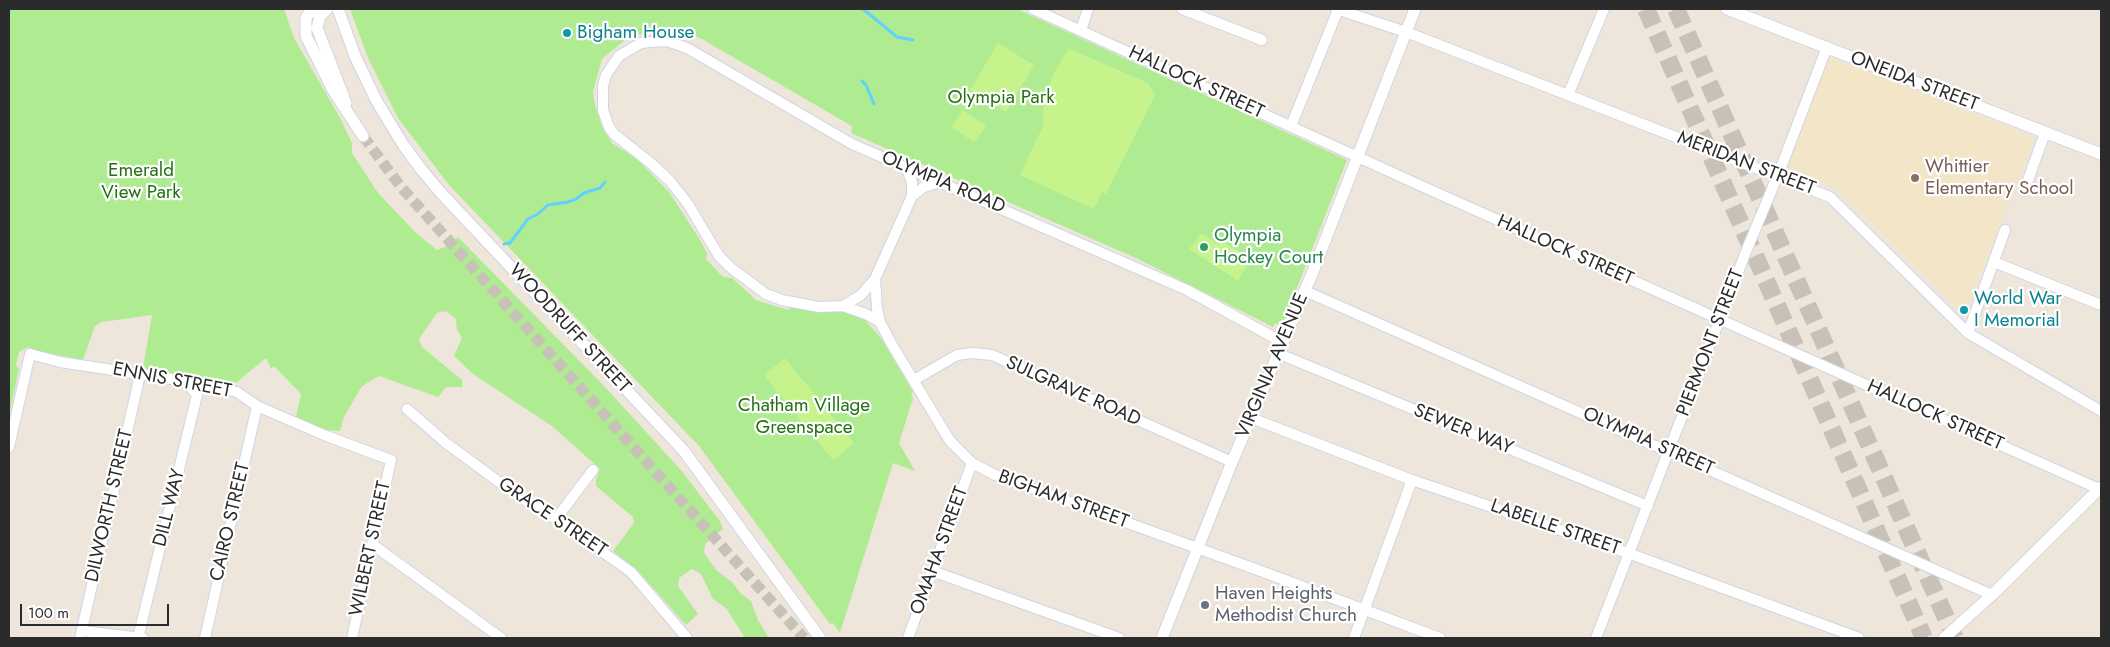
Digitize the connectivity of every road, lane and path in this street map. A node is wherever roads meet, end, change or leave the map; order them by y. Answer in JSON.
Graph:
{"nodes":[{"id":1,"x":316,"y":9,"type":"edge"},
{"id":2,"x":327,"y":9,"type":"edge"},
{"id":3,"x":338,"y":9,"type":"edge"},
{"id":4,"x":1033,"y":9,"type":"edge"},
{"id":5,"x":1088,"y":9,"type":"edge"},
{"id":6,"x":1182,"y":9,"type":"edge"},
{"id":7,"x":1337,"y":9,"type":"edge"},
{"id":8,"x":1415,"y":9,"type":"edge"},
{"id":9,"x":1604,"y":9,"type":"edge"},
{"id":10,"x":1727,"y":9,"type":"edge"},
{"id":11,"x":1081,"y":30,"type":"junction"},
{"id":12,"x":1406,"y":32,"type":"junction"},
{"id":13,"x":1262,"y":40,"type":"dead end"},
{"id":14,"x":1827,"y":48,"type":"junction"},
{"id":15,"x":1568,"y":94,"type":"junction"},
{"id":16,"x":350,"y":114,"type":"junction"},
{"id":17,"x":1291,"y":126,"type":"junction"},
{"id":18,"x":2045,"y":133,"type":"junction"},
{"id":19,"x":363,"y":136,"type":"tunnel mouth"},
{"id":20,"x":2101,"y":154,"type":"edge"},
{"id":21,"x":1358,"y":157,"type":"junction"},
{"id":22,"x":906,"y":167,"type":"junction"},
{"id":23,"x":1777,"y":177,"type":"junction"},
{"id":24,"x":940,"y":182,"type":"junction"},
{"id":25,"x":2024,"y":191,"type":"dead end"},
{"id":26,"x":912,"y":196,"type":"junction"},
{"id":27,"x":2005,"y":230,"type":"dead end"},
{"id":28,"x":1994,"y":262,"type":"junction"},
{"id":29,"x":875,"y":279,"type":"junction"},
{"id":30,"x":1305,"y":291,"type":"junction"},
{"id":31,"x":2101,"y":305,"type":"edge"},
{"id":32,"x":843,"y":306,"type":"junction"},
{"id":33,"x":1719,"y":320,"type":"junction"},
{"id":34,"x":880,"y":322,"type":"junction"},
{"id":35,"x":1968,"y":333,"type":"junction"},
{"id":36,"x":1282,"y":342,"type":"junction"},
{"id":37,"x":1277,"y":353,"type":"junction"},
{"id":38,"x":140,"y":375,"type":"junction"},
{"id":39,"x":914,"y":380,"type":"junction"},
{"id":40,"x":186,"y":382,"type":"junction"},
{"id":41,"x":257,"y":406,"type":"junction"},
{"id":42,"x":407,"y":408,"type":"dead end"},
{"id":43,"x":2101,"y":411,"type":"edge"},
{"id":44,"x":1251,"y":418,"type":"junction"},
{"id":45,"x":9,"y":447,"type":"edge"},
{"id":46,"x":1670,"y":451,"type":"junction"},
{"id":47,"x":391,"y":460,"type":"joint"},
{"id":48,"x":1232,"y":462,"type":"junction"},
{"id":49,"x":972,"y":463,"type":"junction"},
{"id":50,"x":593,"y":470,"type":"dead end"},
{"id":51,"x":1412,"y":480,"type":"junction"},
{"id":52,"x":2100,"y":488,"type":"edge"},
{"id":53,"x":1648,"y":506,"type":"junction"},
{"id":54,"x":556,"y":519,"type":"junction"},
{"id":55,"x":372,"y":544,"type":"junction"},
{"id":56,"x":1199,"y":549,"type":"junction"},
{"id":57,"x":1628,"y":553,"type":"junction"},
{"id":58,"x":932,"y":572,"type":"junction"},
{"id":59,"x":1992,"y":595,"type":"junction"},
{"id":60,"x":1364,"y":611,"type":"junction"},
{"id":61,"x":81,"y":635,"type":"edge"},
{"id":62,"x":140,"y":638,"type":"edge"},
{"id":63,"x":205,"y":638,"type":"edge"},
{"id":64,"x":352,"y":638,"type":"edge"},
{"id":65,"x":501,"y":638,"type":"edge"},
{"id":66,"x":687,"y":638,"type":"edge"},
{"id":67,"x":820,"y":638,"type":"edge"},
{"id":68,"x":908,"y":638,"type":"edge"},
{"id":69,"x":1119,"y":638,"type":"edge"},
{"id":70,"x":1162,"y":638,"type":"edge"},
{"id":71,"x":1354,"y":638,"type":"edge"},
{"id":72,"x":1440,"y":638,"type":"edge"},
{"id":73,"x":1596,"y":638,"type":"edge"},
{"id":74,"x":1859,"y":638,"type":"edge"},
{"id":75,"x":1944,"y":638,"type":"edge"}],
"edges":[{"from":1,"to":16,"type":"street"},
{"from":2,"to":16,"type":"street"},
{"from":3,"to":67,"type":"street","name":"WOODRUFF STREET"},
{"from":4,"to":11,"type":"street","name":"HALLOCK STREET"},
{"from":5,"to":11,"type":"street"},
{"from":6,"to":13,"type":"street"},
{"from":7,"to":12,"type":"street","name":"MERIDAN STREET"},
{"from":7,"to":17,"type":"street"},
{"from":8,"to":12,"type":"street","name":"VIRGINIA AVENUE"},
{"from":9,"to":15,"type":"street"},
{"from":10,"to":14,"type":"street","name":"ONEIDA STREET"},
{"from":11,"to":17,"type":"street","name":"HALLOCK STREET"},
{"from":12,"to":15,"type":"street","name":"MERIDAN STREET"},
{"from":12,"to":21,"type":"street","name":"VIRGINIA AVENUE"},
{"from":14,"to":18,"type":"street","name":"ONEIDA STREET"},
{"from":14,"to":23,"type":"street","name":"PIERMONT STREET"},
{"from":15,"to":23,"type":"street","name":"MERIDAN STREET"},
{"from":16,"to":19,"type":"street"},
{"from":17,"to":21,"type":"street","name":"HALLOCK STREET"},
{"from":18,"to":20,"type":"street","name":"ONEIDA STREET"},
{"from":18,"to":25,"type":"street"},
{"from":21,"to":30,"type":"street","name":"VIRGINIA AVENUE"},
{"from":21,"to":33,"type":"street","name":"HALLOCK STREET"},
{"from":22,"to":24,"type":"street","name":"OLYMPIA ROAD"},
{"from":22,"to":26,"type":"street"},
{"from":22,"to":32,"type":"street","name":"OLYMPIA ROAD"},
{"from":23,"to":33,"type":"street","name":"PIERMONT STREET"},
{"from":23,"to":35,"type":"street","name":"MERIDAN STREET"},
{"from":24,"to":26,"type":"street"},
{"from":24,"to":36,"type":"street","name":"OLYMPIA ROAD"},
{"from":26,"to":29,"type":"street","name":"BIGHAM STREET"},
{"from":27,"to":28,"type":"street"},
{"from":28,"to":31,"type":"street"},
{"from":28,"to":35,"type":"street"},
{"from":29,"to":32,"type":"street"},
{"from":29,"to":34,"type":"street","name":"BIGHAM STREET"},
{"from":30,"to":36,"type":"street","name":"VIRGINIA AVENUE"},
{"from":30,"to":46,"type":"street","name":"OLYMPIA STREET"},
{"from":32,"to":34,"type":"street"},
{"from":33,"to":46,"type":"street","name":"PIERMONT STREET"},
{"from":33,"to":52,"type":"street","name":"HALLOCK STREET"},
{"from":34,"to":39,"type":"street","name":"BIGHAM STREET"},
{"from":35,"to":43,"type":"street","name":"MERIDAN STREET"},
{"from":36,"to":37,"type":"street","name":"VIRGINIA AVENUE"},
{"from":37,"to":44,"type":"street","name":"VIRGINIA AVENUE"},
{"from":37,"to":53,"type":"street","name":"SEWER WAY"},
{"from":38,"to":40,"type":"street","name":"ENNIS STREET"},
{"from":38,"to":45,"type":"street","name":"ENNIS STREET"},
{"from":38,"to":61,"type":"street","name":"DILWORTH STREET"},
{"from":39,"to":48,"type":"street","name":"SULGRAVE ROAD"},
{"from":39,"to":49,"type":"street","name":"BIGHAM STREET"},
{"from":40,"to":41,"type":"street","name":"ENNIS STREET"},
{"from":40,"to":62,"type":"street","name":"DILL WAY"},
{"from":41,"to":47,"type":"street","name":"ENNIS STREET"},
{"from":41,"to":63,"type":"street","name":"CAIRO STREET"},
{"from":42,"to":54,"type":"street","name":"GRACE STREET"},
{"from":44,"to":48,"type":"street","name":"VIRGINIA AVENUE"},
{"from":44,"to":51,"type":"street","name":"LABELLE STREET"},
{"from":46,"to":53,"type":"street","name":"PIERMONT STREET"},
{"from":46,"to":59,"type":"street","name":"OLYMPIA STREET"},
{"from":47,"to":55,"type":"street","name":"WILBERT STREET"},
{"from":48,"to":56,"type":"street","name":"VIRGINIA AVENUE"},
{"from":49,"to":56,"type":"street","name":"BIGHAM STREET"},
{"from":49,"to":58,"type":"street","name":"OMAHA STREET"},
{"from":50,"to":54,"type":"street"},
{"from":51,"to":57,"type":"street","name":"LABELLE STREET"},
{"from":51,"to":60,"type":"street"},
{"from":52,"to":59,"type":"street"},
{"from":53,"to":57,"type":"street","name":"PIERMONT STREET"},
{"from":54,"to":66,"type":"street","name":"GRACE STREET"},
{"from":55,"to":64,"type":"street","name":"WILBERT STREET"},
{"from":55,"to":65,"type":"street"},
{"from":56,"to":60,"type":"street","name":"BIGHAM STREET"},
{"from":56,"to":70,"type":"street","name":"VIRGINIA AVENUE"},
{"from":57,"to":73,"type":"street","name":"PIERMONT STREET"},
{"from":57,"to":74,"type":"street","name":"LABELLE STREET"},
{"from":58,"to":68,"type":"street","name":"OMAHA STREET"},
{"from":58,"to":69,"type":"street"},
{"from":59,"to":75,"type":"street"},
{"from":60,"to":71,"type":"street"},
{"from":60,"to":72,"type":"street","name":"BIGHAM STREET"},
{"from":61,"to":62,"type":"street"}]}
